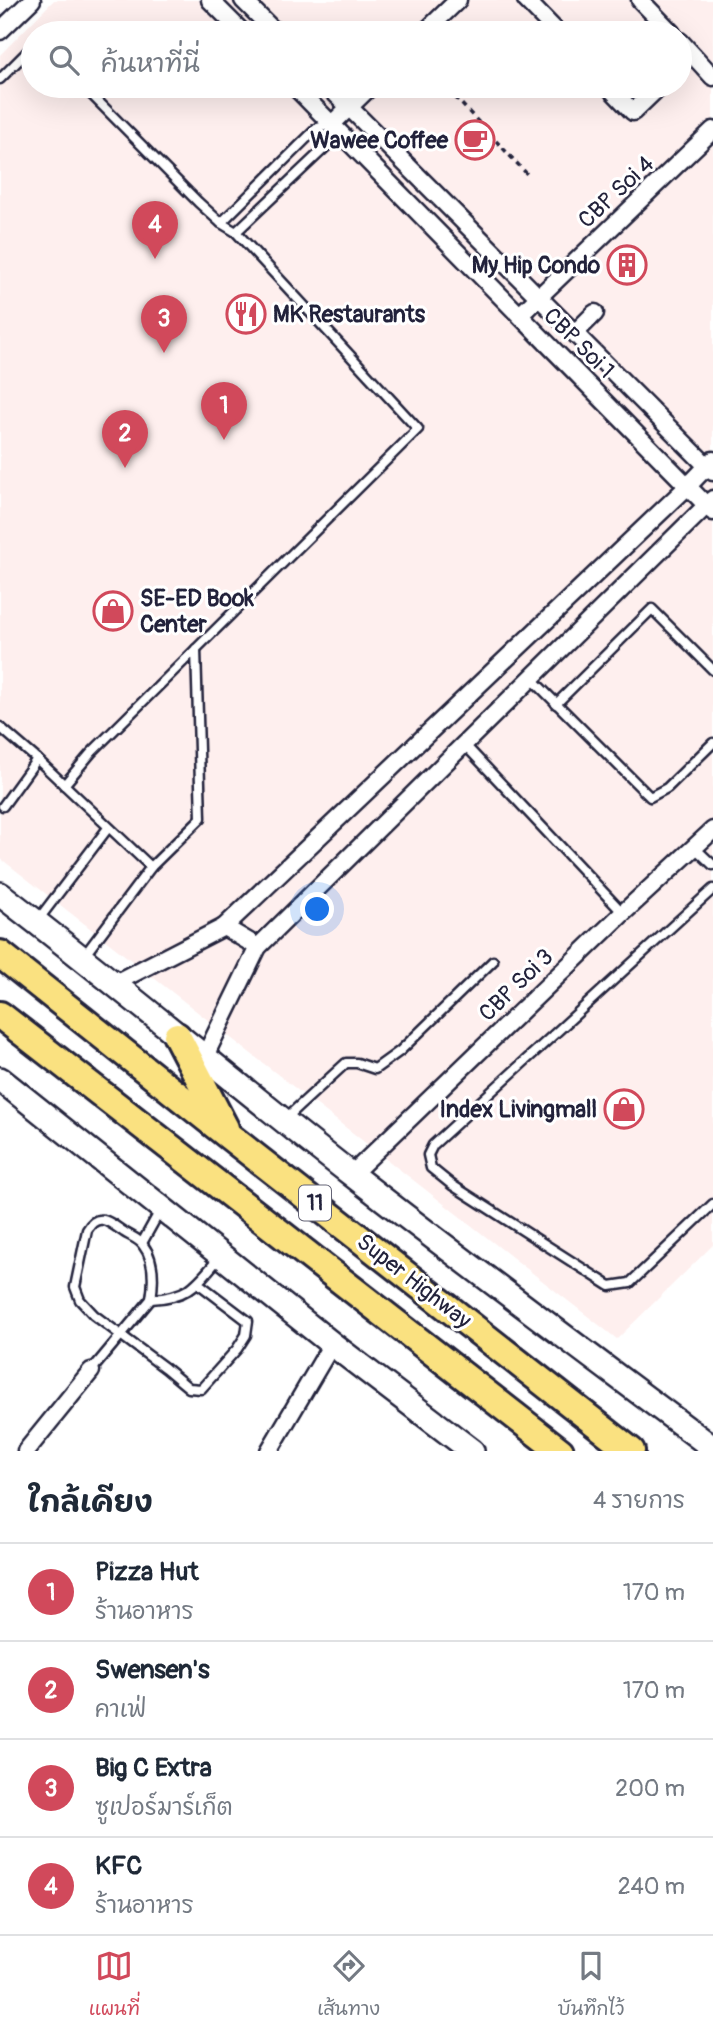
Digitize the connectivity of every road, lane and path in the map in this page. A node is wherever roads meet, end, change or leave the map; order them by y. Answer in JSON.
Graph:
{"nodes":[{"id":1,"x":32,"y":0,"type":"edge"},
{"id":2,"x":210,"y":0,"type":"edge"},
{"id":3,"x":243,"y":0,"type":"edge"},
{"id":4,"x":458,"y":0,"type":"edge"},
{"id":5,"x":526,"y":0,"type":"edge"},
{"id":6,"x":640,"y":0,"type":"edge"},
{"id":7,"x":231,"y":21,"type":"edge"},
{"id":8,"x":264,"y":21,"type":"edge"},
{"id":9,"x":436,"y":21,"type":"edge"},
{"id":10,"x":546,"y":21,"type":"edge"},
{"id":11,"x":660,"y":21,"type":"edge"},
{"id":12,"x":0,"y":31,"type":"edge"},
{"id":13,"x":692,"y":54,"type":"edge"},
{"id":14,"x":21,"y":58,"type":"edge"},
{"id":15,"x":713,"y":77,"type":"edge"},
{"id":16,"x":0,"y":79,"type":"edge"},
{"id":17,"x":95,"y":98,"type":"edge"},
{"id":18,"x":306,"y":98,"type":"edge"},
{"id":19,"x":340,"y":98,"type":"edge"},
{"id":20,"x":358,"y":98,"type":"edge"},
{"id":21,"x":456,"y":98,"type":"edge"},
{"id":22,"x":620,"y":98,"type":"edge"},
{"id":23,"x":648,"y":98,"type":"edge"},
{"id":24,"x":349,"y":107,"type":"junction"},
{"id":25,"x":332,"y":124,"type":"junction"},
{"id":26,"x":713,"y":130,"type":"edge"},
{"id":27,"x":527,"y":174,"type":"dead end"},
{"id":28,"x":221,"y":223,"type":"junction"},
{"id":29,"x":236,"y":232,"type":"junction"},
{"id":30,"x":538,"y":297,"type":"junction"},
{"id":31,"x":595,"y":313,"type":"dead end"},
{"id":32,"x":520,"y":315,"type":"junction"},
{"id":33,"x":575,"y":333,"type":"junction"},
{"id":34,"x":711,"y":466,"type":"edge"},
{"id":35,"x":688,"y":486,"type":"junction"},
{"id":36,"x":711,"y":505,"type":"edge"},
{"id":37,"x":196,"y":649,"type":"junction"},
{"id":38,"x":713,"y":670,"type":"edge"},
{"id":39,"x":531,"y":678,"type":"junction"},
{"id":40,"x":556,"y":704,"type":"junction"},
{"id":41,"x":0,"y":727,"type":"edge"},
{"id":42,"x":713,"y":743,"type":"edge"},
{"id":43,"x":464,"y":744,"type":"junction"},
{"id":44,"x":37,"y":759,"type":"junction"},
{"id":45,"x":64,"y":785,"type":"junction"},
{"id":46,"x":3,"y":806,"type":"dead end"},
{"id":47,"x":108,"y":828,"type":"junction"},
{"id":48,"x":713,"y":830,"type":"edge"},
{"id":49,"x":695,"y":848,"type":"junction"},
{"id":50,"x":713,"y":865,"type":"edge"},
{"id":51,"x":151,"y":867,"type":"junction"},
{"id":52,"x":713,"y":889,"type":"edge"},
{"id":53,"x":0,"y":894,"type":"edge"},
{"id":54,"x":623,"y":913,"type":"junction"},
{"id":55,"x":37,"y":922,"type":"junction"},
{"id":56,"x":223,"y":927,"type":"junction"},
{"id":57,"x":258,"y":947,"type":"junction"},
{"id":58,"x":0,"y":954,"type":"edge"},
{"id":59,"x":83,"y":958,"type":"junction"},
{"id":60,"x":493,"y":961,"type":"dead end"},
{"id":61,"x":114,"y":984,"type":"junction"},
{"id":62,"x":0,"y":1015,"type":"edge"},
{"id":63,"x":177,"y":1036,"type":"junction"},
{"id":64,"x":204,"y":1058,"type":"junction"},
{"id":65,"x":0,"y":1079,"type":"edge"},
{"id":66,"x":283,"y":1121,"type":"junction"},
{"id":67,"x":230,"y":1137,"type":"junction"},
{"id":68,"x":351,"y":1175,"type":"junction"},
{"id":69,"x":713,"y":1205,"type":"edge"},
{"id":70,"x":162,"y":1208,"type":"junction"},
{"id":71,"x":142,"y":1243,"type":"junction"},
{"id":72,"x":222,"y":1255,"type":"junction"},
{"id":73,"x":198,"y":1283,"type":"junction"},
{"id":74,"x":151,"y":1299,"type":"junction"},
{"id":75,"x":121,"y":1336,"type":"junction"},
{"id":76,"x":332,"y":1344,"type":"junction"},
{"id":77,"x":91,"y":1371,"type":"joint"},
{"id":78,"x":713,"y":1448,"type":"edge"},
{"id":79,"x":26,"y":1451,"type":"edge"},
{"id":80,"x":269,"y":1451,"type":"edge"},
{"id":81,"x":472,"y":1451,"type":"edge"},
{"id":82,"x":560,"y":1451,"type":"edge"},
{"id":83,"x":631,"y":1451,"type":"edge"}],
"edges":[{"from":1,"to":12,"type":"street"},
{"from":2,"to":7,"type":"street"},
{"from":3,"to":8,"type":"street"},
{"from":4,"to":9,"type":"street"},
{"from":5,"to":10,"type":"street"},
{"from":6,"to":11,"type":"street"},
{"from":13,"to":15,"type":"street"},
{"from":14,"to":16,"type":"lane"},
{"from":17,"to":28,"type":"lane"},
{"from":18,"to":25,"type":"street","name":"CBP Soi 1"},
{"from":19,"to":24,"type":"street","name":"CBP Soi 1"},
{"from":20,"to":24,"type":"street"},
{"from":21,"to":27,"type":"path"},
{"from":22,"to":23,"type":"street"},
{"from":24,"to":25,"type":"street"},
{"from":24,"to":30,"type":"street","name":"CBP Soi 1"},
{"from":25,"to":28,"type":"lane"},
{"from":25,"to":29,"type":"lane"},
{"from":25,"to":32,"type":"street","name":"CBP Soi 1"},
{"from":26,"to":30,"type":"street","name":"CBP Soi 4"},
{"from":28,"to":29,"type":"lane"},
{"from":29,"to":37,"type":"lane"},
{"from":30,"to":32,"type":"street","name":"CBP Soi 4"},
{"from":30,"to":33,"type":"street","name":"CBP Soi 1"},
{"from":31,"to":33,"type":"street"},
{"from":32,"to":35,"type":"street","name":"CBP Soi 1"},
{"from":33,"to":34,"type":"street","name":"CBP Soi 1"},
{"from":34,"to":35,"type":"street"},
{"from":35,"to":36,"type":"street","name":"CBP Soi 1"},
{"from":35,"to":56,"type":"street"},
{"from":36,"to":39,"type":"street"},
{"from":37,"to":45,"type":"lane"},
{"from":37,"to":51,"type":"lane"},
{"from":38,"to":40,"type":"lane"},
{"from":39,"to":40,"type":"lane"},
{"from":39,"to":43,"type":"street"},
{"from":40,"to":42,"type":"lane"},
{"from":41,"to":44,"type":"lane"},
{"from":43,"to":54,"type":"lane"},
{"from":43,"to":57,"type":"street"},
{"from":44,"to":45,"type":"lane"},
{"from":44,"to":46,"type":"lane"},
{"from":45,"to":47,"type":"lane"},
{"from":47,"to":51,"type":"lane"},
{"from":47,"to":55,"type":"lane"},
{"from":48,"to":49,"type":"street","name":"CBP Soi 3"},
{"from":49,"to":50,"type":"lane"},
{"from":49,"to":54,"type":"street","name":"CBP Soi 3"},
{"from":51,"to":59,"type":"lane"},
{"from":52,"to":69,"type":"lane"},
{"from":53,"to":55,"type":"main road"},
{"from":54,"to":68,"type":"street","name":"CBP Soi 3"},
{"from":55,"to":59,"type":"main road"},
{"from":56,"to":57,"type":"street"},
{"from":56,"to":61,"type":"street"},
{"from":57,"to":64,"type":"street"},
{"from":58,"to":67,"type":"highway","name":"Super Highway","number":"11"},
{"from":59,"to":61,"type":"main road"},
{"from":60,"to":66,"type":"lane"},
{"from":61,"to":63,"type":"main road"},
{"from":62,"to":82,"type":"highway","name":"Super Highway","number":"11"},
{"from":63,"to":64,"type":"main road"},
{"from":63,"to":67,"type":"highway"},
{"from":64,"to":66,"type":"main road"},
{"from":65,"to":70,"type":"main road"},
{"from":66,"to":68,"type":"main road"},
{"from":67,"to":83,"type":"highway","name":"Super Highway","number":"11"},
{"from":68,"to":78,"type":"main road"},
{"from":70,"to":71,"type":"lane"},
{"from":70,"to":72,"type":"main road"},
{"from":71,"to":74,"type":"lane"},
{"from":71,"to":75,"type":"lane"},
{"from":72,"to":73,"type":"lane"},
{"from":72,"to":76,"type":"main road"},
{"from":73,"to":74,"type":"lane"},
{"from":73,"to":75,"type":"lane"},
{"from":74,"to":75,"type":"lane"},
{"from":75,"to":77,"type":"lane"},
{"from":76,"to":80,"type":"street"},
{"from":76,"to":81,"type":"main road"},
{"from":77,"to":79,"type":"street"}]}
